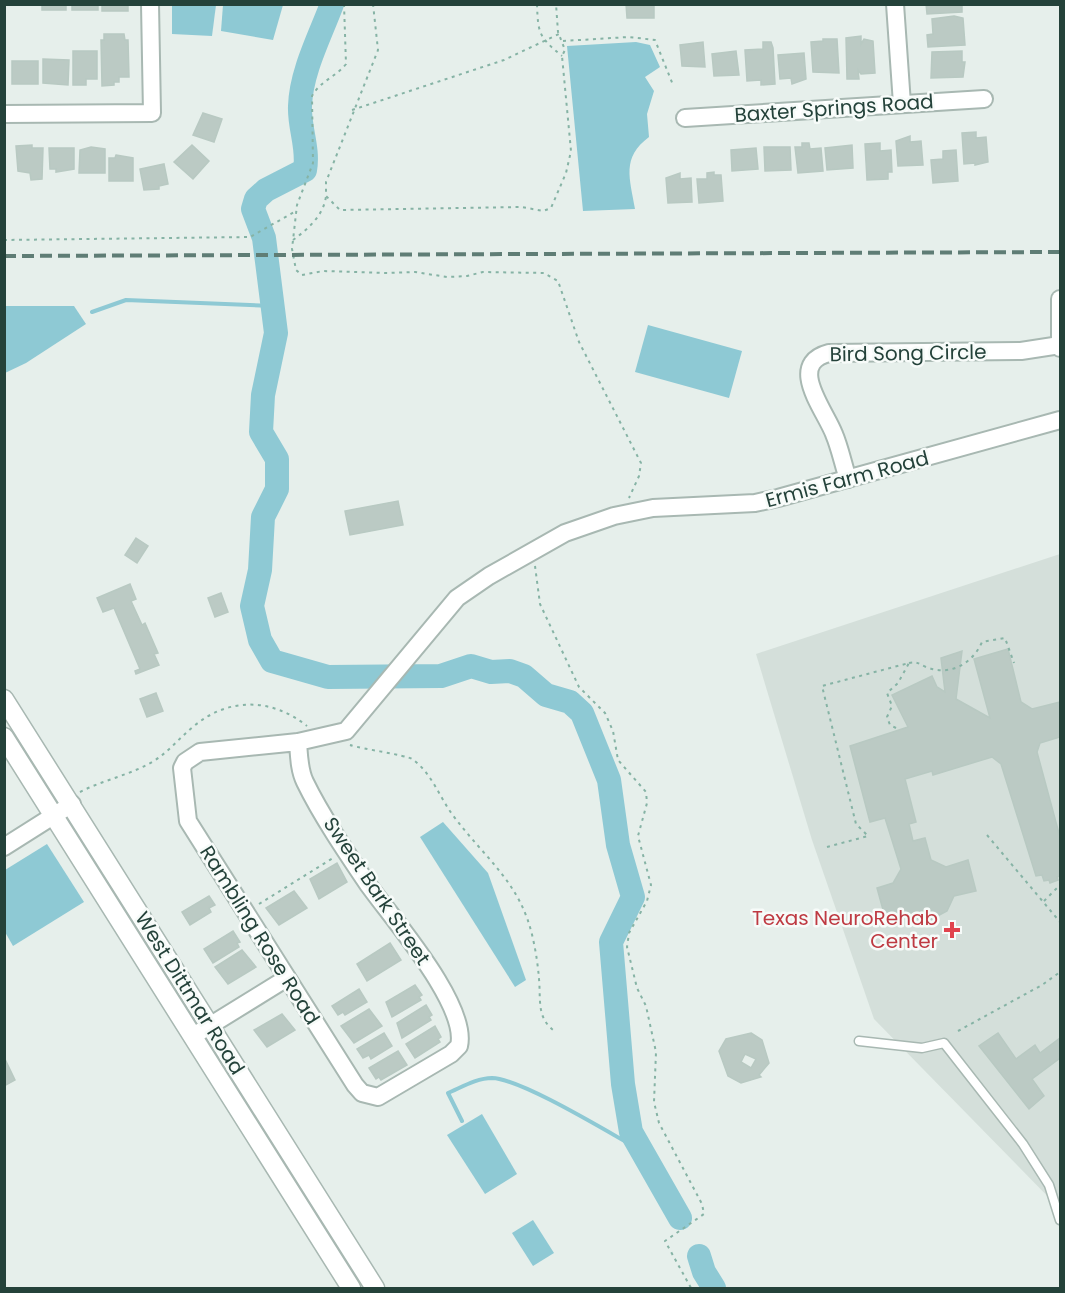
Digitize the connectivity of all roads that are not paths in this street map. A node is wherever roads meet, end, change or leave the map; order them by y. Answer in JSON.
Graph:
{"nodes":[{"id":1,"x":150,"y":4,"type":"edge"},
{"id":2,"x":895,"y":4,"type":"edge"},
{"id":3,"x":984,"y":99,"type":"dead end"},
{"id":4,"x":902,"y":104,"type":"junction"},
{"id":5,"x":4,"y":114,"type":"edge"},
{"id":6,"x":685,"y":118,"type":"dead end"},
{"id":7,"x":1060,"y":299,"type":"edge"},
{"id":8,"x":1060,"y":346,"type":"edge"},
{"id":9,"x":1060,"y":420,"type":"edge"},
{"id":10,"x":848,"y":479,"type":"junction"},
{"id":11,"x":4,"y":699,"type":"edge"},
{"id":12,"x":4,"y":737,"type":"edge"},
{"id":13,"x":298,"y":741,"type":"junction"},
{"id":14,"x":182,"y":768,"type":"joint"},
{"id":15,"x":72,"y":804,"type":"junction"},
{"id":16,"x":55,"y":815,"type":"junction"},
{"id":17,"x":4,"y":847,"type":"edge"},
{"id":18,"x":287,"y":978,"type":"junction"},
{"id":19,"x":210,"y":1026,"type":"junction"},
{"id":20,"x":193,"y":1036,"type":"junction"},
{"id":21,"x":859,"y":1041,"type":"dead end"},
{"id":22,"x":362,"y":1092,"type":"joint"},
{"id":23,"x":1060,"y":1220,"type":"edge"},
{"id":24,"x":351,"y":1288,"type":"edge"},
{"id":25,"x":375,"y":1288,"type":"edge"}],
"edges":[{"from":1,"to":5,"type":"street"},
{"from":2,"to":4,"type":"street"},
{"from":3,"to":4,"type":"street","name":"Baxter Springs Road"},
{"from":4,"to":6,"type":"street","name":"Baxter Springs Road"},
{"from":7,"to":8,"type":"street"},
{"from":8,"to":10,"type":"street","name":"Bird Song Circle"},
{"from":9,"to":10,"type":"street","name":"Ermis Farm Road"},
{"from":10,"to":13,"type":"street","name":"Ermis Farm Road"},
{"from":11,"to":15,"type":"street","name":"West Dittmar Road"},
{"from":12,"to":16,"type":"street","name":"West Dittmar Road"},
{"from":13,"to":14,"type":"street","name":"Ermis Farm Road"},
{"from":13,"to":22,"type":"street","name":"Sweet Bark Street"},
{"from":14,"to":18,"type":"street","name":"Rambling Rose Road"},
{"from":15,"to":16,"type":"street"},
{"from":15,"to":19,"type":"street","name":"West Dittmar Road"},
{"from":16,"to":17,"type":"street"},
{"from":16,"to":20,"type":"street","name":"West Dittmar Road"},
{"from":18,"to":19,"type":"street"},
{"from":18,"to":22,"type":"street","name":"Rambling Rose Road"},
{"from":19,"to":20,"type":"street"},
{"from":19,"to":25,"type":"street","name":"West Dittmar Road"},
{"from":20,"to":24,"type":"street","name":"West Dittmar Road"},
{"from":21,"to":23,"type":"lane"}]}
